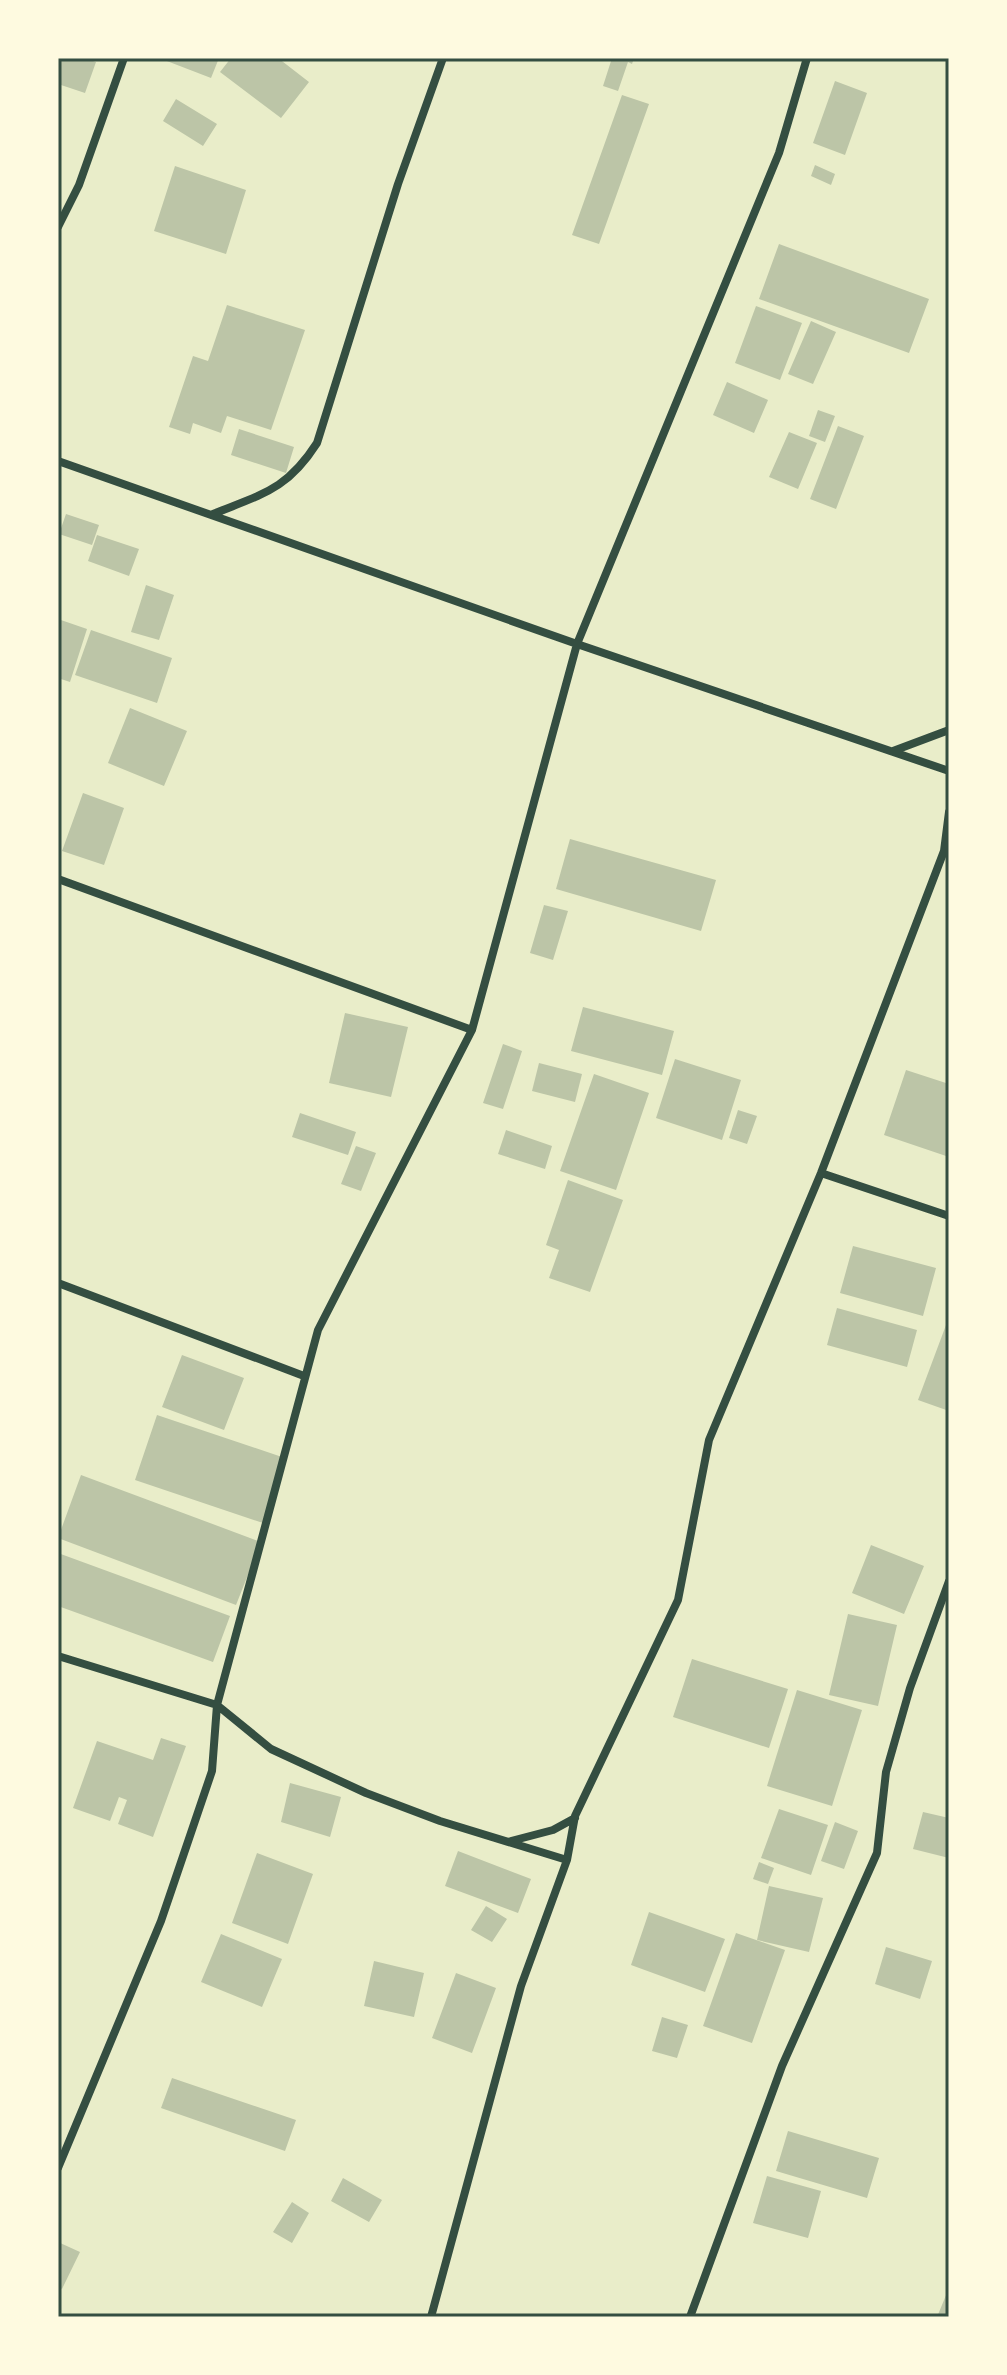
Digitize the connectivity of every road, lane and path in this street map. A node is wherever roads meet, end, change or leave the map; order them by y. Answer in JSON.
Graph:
{"nodes":[{"id":1,"x":124,"y":58,"type":"edge"},
{"id":2,"x":443,"y":58,"type":"edge"},
{"id":3,"x":807,"y":58,"type":"edge"},
{"id":4,"x":58,"y":227,"type":"edge"},
{"id":5,"x":58,"y":461,"type":"edge"},
{"id":6,"x":213,"y":514,"type":"junction"},
{"id":7,"x":577,"y":644,"type":"junction"},
{"id":8,"x":949,"y":730,"type":"edge"},
{"id":9,"x":892,"y":751,"type":"junction"},
{"id":10,"x":949,"y":771,"type":"edge"},
{"id":11,"x":949,"y":812,"type":"edge"},
{"id":12,"x":946,"y":849,"type":"edge"},
{"id":13,"x":58,"y":879,"type":"edge"},
{"id":14,"x":472,"y":1030,"type":"junction"},
{"id":15,"x":821,"y":1173,"type":"junction"},
{"id":16,"x":949,"y":1216,"type":"edge"},
{"id":17,"x":58,"y":1283,"type":"edge"},
{"id":18,"x":304,"y":1376,"type":"junction"},
{"id":19,"x":949,"y":1581,"type":"edge"},
{"id":20,"x":58,"y":1656,"type":"edge"},
{"id":21,"x":217,"y":1705,"type":"junction"},
{"id":22,"x":575,"y":1818,"type":"junction"},
{"id":23,"x":507,"y":1842,"type":"junction"},
{"id":24,"x":567,"y":1860,"type":"junction"},
{"id":25,"x":58,"y":2168,"type":"edge"},
{"id":26,"x":431,"y":2317,"type":"edge"},
{"id":27,"x":690,"y":2317,"type":"edge"}],
"edges":[{"from":1,"to":4,"type":"street"},
{"from":2,"to":6,"type":"street"},
{"from":3,"to":7,"type":"street"},
{"from":5,"to":6,"type":"street"},
{"from":6,"to":7,"type":"street"},
{"from":7,"to":9,"type":"street"},
{"from":7,"to":14,"type":"street"},
{"from":8,"to":9,"type":"street"},
{"from":9,"to":10,"type":"street"},
{"from":11,"to":12,"type":"street"},
{"from":12,"to":15,"type":"street"},
{"from":13,"to":14,"type":"street"},
{"from":14,"to":18,"type":"street"},
{"from":15,"to":16,"type":"street"},
{"from":15,"to":22,"type":"street"},
{"from":17,"to":18,"type":"street"},
{"from":18,"to":21,"type":"street"},
{"from":19,"to":27,"type":"street"},
{"from":20,"to":21,"type":"street"},
{"from":21,"to":23,"type":"street"},
{"from":21,"to":25,"type":"street"},
{"from":22,"to":23,"type":"street"},
{"from":22,"to":24,"type":"street"},
{"from":23,"to":24,"type":"street"},
{"from":24,"to":26,"type":"street"}]}
